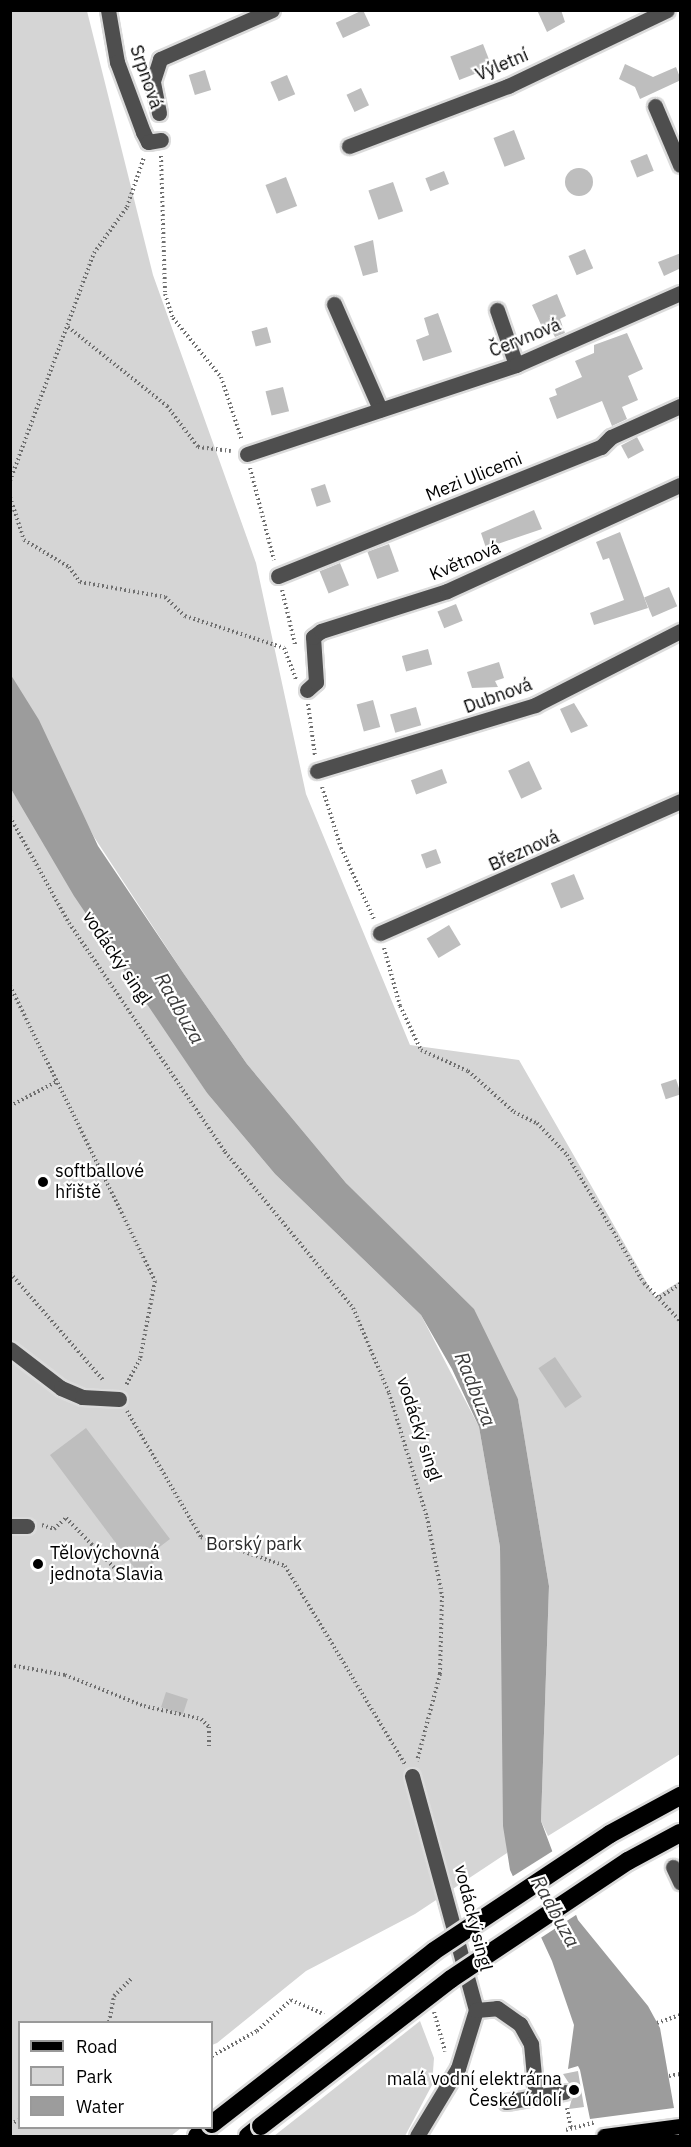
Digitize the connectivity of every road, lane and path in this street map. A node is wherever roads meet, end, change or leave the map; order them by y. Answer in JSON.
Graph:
{"nodes":[{"id":1,"x":108,"y":10,"type":"edge"},
{"id":2,"x":272,"y":10,"type":"edge"},
{"id":3,"x":667,"y":10,"type":"edge"},
{"id":4,"x":655,"y":106,"type":"dead end"},
{"id":5,"x":159,"y":113,"type":"dead end"},
{"id":6,"x":155,"y":141,"type":"junction"},
{"id":7,"x":349,"y":146,"type":"dead end"},
{"id":8,"x":681,"y":165,"type":"edge"},
{"id":9,"x":681,"y":293,"type":"edge"},
{"id":10,"x":334,"y":304,"type":"dead end"},
{"id":11,"x":497,"y":310,"type":"dead end"},
{"id":12,"x":68,"y":327,"type":"junction"},
{"id":13,"x":516,"y":365,"type":"junction"},
{"id":14,"x":681,"y":406,"type":"edge"},
{"id":15,"x":380,"y":409,"type":"junction"},
{"id":16,"x":247,"y":454,"type":"junction"},
{"id":17,"x":10,"y":480,"type":"edge"},
{"id":18,"x":681,"y":485,"type":"edge"},
{"id":19,"x":10,"y":497,"type":"edge"},
{"id":20,"x":278,"y":576,"type":"junction"},
{"id":21,"x":681,"y":631,"type":"edge"},
{"id":22,"x":298,"y":656,"type":"dead end"},
{"id":23,"x":307,"y":690,"type":"joint"},
{"id":24,"x":308,"y":714,"type":"junction"},
{"id":25,"x":318,"y":771,"type":"junction"},
{"id":26,"x":681,"y":801,"type":"edge"},
{"id":27,"x":10,"y":817,"type":"edge"},
{"id":28,"x":380,"y":933,"type":"junction"},
{"id":29,"x":10,"y":986,"type":"edge"},
{"id":30,"x":58,"y":1080,"type":"junction"},
{"id":31,"x":10,"y":1106,"type":"edge"},
{"id":32,"x":10,"y":1273,"type":"edge"},
{"id":33,"x":681,"y":1284,"type":"edge"},
{"id":34,"x":660,"y":1297,"type":"junction"},
{"id":35,"x":679,"y":1313,"type":"edge"},
{"id":36,"x":681,"y":1321,"type":"edge"},
{"id":37,"x":10,"y":1349,"type":"edge"},
{"id":38,"x":119,"y":1399,"type":"junction"},
{"id":39,"x":10,"y":1526,"type":"edge"},
{"id":40,"x":27,"y":1526,"type":"joint"},
{"id":41,"x":128,"y":1582,"type":"dead end"},
{"id":42,"x":10,"y":1665,"type":"edge"},
{"id":43,"x":209,"y":1748,"type":"dead end"},
{"id":44,"x":412,"y":1776,"type":"junction"},
{"id":45,"x":681,"y":1796,"type":"edge"},
{"id":46,"x":681,"y":1833,"type":"edge"},
{"id":47,"x":673,"y":1867,"type":"dead end"},
{"id":48,"x":681,"y":1882,"type":"edge"},
{"id":49,"x":131,"y":1979,"type":"dead end"},
{"id":50,"x":476,"y":2010,"type":"junction"},
{"id":51,"x":681,"y":2015,"type":"edge"},
{"id":52,"x":109,"y":2021,"type":"edge"},
{"id":53,"x":657,"y":2023,"type":"dead end"},
{"id":54,"x":681,"y":2074,"type":"edge"},
{"id":55,"x":669,"y":2076,"type":"dead end"},
{"id":56,"x":564,"y":2092,"type":"dead end"},
{"id":57,"x":536,"y":2097,"type":"junction"},
{"id":58,"x":506,"y":2102,"type":"dead end"},
{"id":59,"x":213,"y":2123,"type":"edge"},
{"id":60,"x":681,"y":2126,"type":"edge"},
{"id":61,"x":577,"y":2127,"type":"dead end"},
{"id":62,"x":566,"y":2130,"type":"dead end"},
{"id":63,"x":255,"y":2131,"type":"edge"},
{"id":64,"x":417,"y":2136,"type":"edge"},
{"id":65,"x":604,"y":2136,"type":"edge"}],
"edges":[{"from":1,"to":6,"type":"street","name":"Srpnová"},
{"from":2,"to":5,"type":"street"},
{"from":3,"to":7,"type":"street","name":"Výletní"},
{"from":4,"to":8,"type":"street"},
{"from":6,"to":12,"type":"path"},
{"from":6,"to":16,"type":"path"},
{"from":9,"to":13,"type":"street","name":"Červnová"},
{"from":10,"to":15,"type":"street"},
{"from":11,"to":13,"type":"street"},
{"from":12,"to":16,"type":"path"},
{"from":12,"to":17,"type":"path"},
{"from":13,"to":15,"type":"street","name":"Červnová"},
{"from":14,"to":20,"type":"street","name":"Mezi Ulicemi"},
{"from":15,"to":16,"type":"street","name":"Červnová"},
{"from":16,"to":20,"type":"path"},
{"from":18,"to":23,"type":"street","name":"Květnová"},
{"from":19,"to":24,"type":"path"},
{"from":20,"to":22,"type":"path"},
{"from":21,"to":25,"type":"street","name":"Dubnová"},
{"from":23,"to":24,"type":"path"},
{"from":24,"to":25,"type":"path"},
{"from":25,"to":28,"type":"path"},
{"from":26,"to":28,"type":"street","name":"Březnová"},
{"from":27,"to":44,"type":"path","name":"vodácký singl"},
{"from":28,"to":34,"type":"path"},
{"from":29,"to":30,"type":"path"},
{"from":30,"to":31,"type":"path"},
{"from":30,"to":38,"type":"path"},
{"from":32,"to":38,"type":"path"},
{"from":33,"to":34,"type":"path"},
{"from":34,"to":35,"type":"path"},
{"from":35,"to":36,"type":"path"},
{"from":37,"to":38,"type":"street"},
{"from":38,"to":44,"type":"path"},
{"from":39,"to":40,"type":"street"},
{"from":40,"to":41,"type":"path"},
{"from":42,"to":43,"type":"path"},
{"from":44,"to":50,"type":"street","name":"vodácký singl"},
{"from":45,"to":59,"type":"highway","bridge":true},
{"from":46,"to":63,"type":"highway","bridge":true},
{"from":47,"to":48,"type":"street"},
{"from":49,"to":52,"type":"path"},
{"from":50,"to":57,"type":"street"},
{"from":50,"to":64,"type":"street"},
{"from":51,"to":53,"type":"path"},
{"from":54,"to":55,"type":"path"},
{"from":56,"to":57,"type":"street"},
{"from":57,"to":58,"type":"street"},
{"from":60,"to":65,"type":"main road"},
{"from":61,"to":62,"type":"path"}]}
